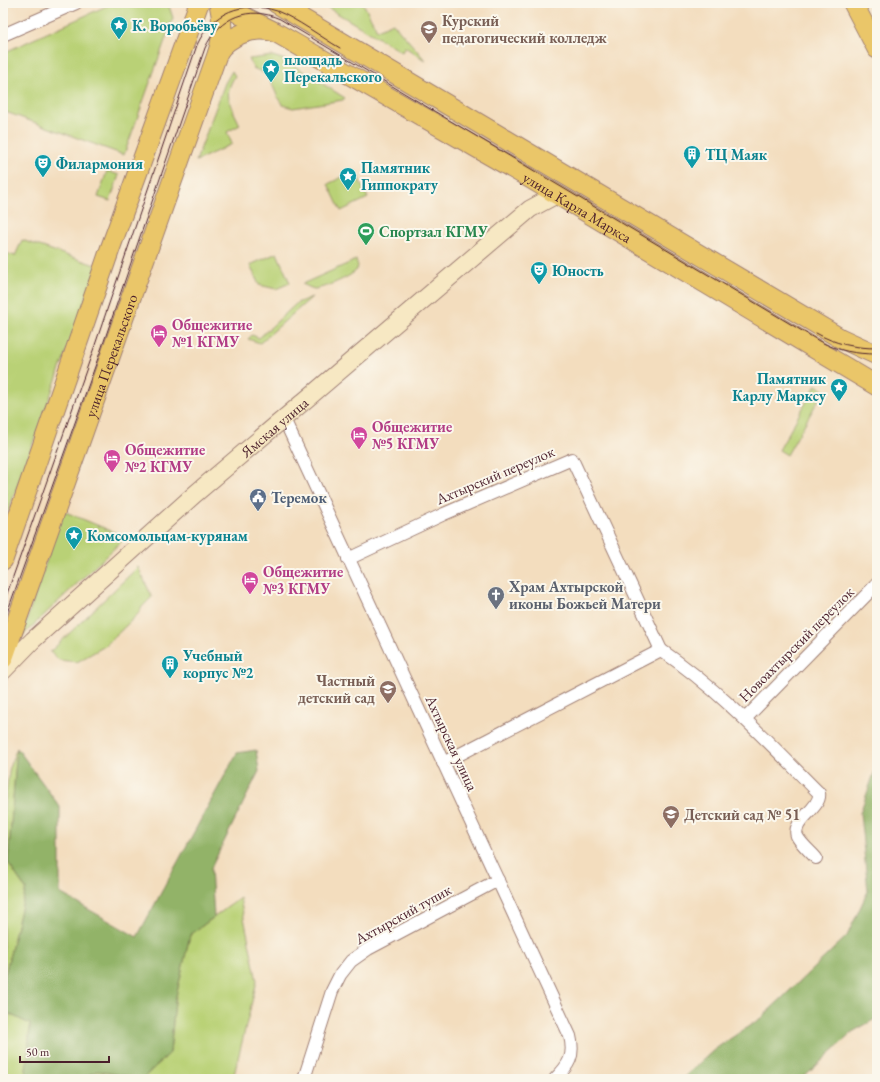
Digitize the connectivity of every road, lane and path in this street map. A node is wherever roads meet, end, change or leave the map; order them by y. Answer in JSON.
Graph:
{"nodes":[{"id":1,"x":76,"y":3,"type":"edge"},
{"id":2,"x":199,"y":3,"type":"edge"},
{"id":3,"x":210,"y":3,"type":"edge"},
{"id":4,"x":219,"y":3,"type":"edge"},
{"id":5,"x":222,"y":3,"type":"edge"},
{"id":6,"x":276,"y":3,"type":"edge"},
{"id":7,"x":853,"y":3,"type":"edge"},
{"id":8,"x":190,"y":30,"type":"junction"},
{"id":9,"x":275,"y":32,"type":"junction"},
{"id":10,"x":3,"y":34,"type":"edge"},
{"id":11,"x":877,"y":49,"type":"edge"},
{"id":12,"x":218,"y":52,"type":"junction"},
{"id":13,"x":556,"y":195,"type":"junction"},
{"id":14,"x":877,"y":355,"type":"edge"},
{"id":15,"x":877,"y":386,"type":"edge"},
{"id":16,"x":284,"y":419,"type":"junction"},
{"id":17,"x":348,"y":559,"type":"junction"},
{"id":18,"x":3,"y":560,"type":"edge"},
{"id":19,"x":877,"y":584,"type":"edge"},
{"id":20,"x":661,"y":650,"type":"junction"},
{"id":21,"x":3,"y":659,"type":"edge"},
{"id":22,"x":3,"y":671,"type":"edge"},
{"id":23,"x":745,"y":719,"type":"junction"},
{"id":24,"x":443,"y":763,"type":"junction"},
{"id":25,"x":816,"y":858,"type":"dead end"},
{"id":26,"x":498,"y":880,"type":"junction"},
{"id":27,"x":304,"y":1079,"type":"edge"},
{"id":28,"x":555,"y":1079,"type":"edge"}],
"edges":[{"from":1,"to":10,"type":"street"},
{"from":2,"to":8,"type":"main road"},
{"from":3,"to":8,"type":"main road"},
{"from":4,"to":12,"type":"main road","name":"улица Перекальского"},
{"from":5,"to":9,"type":"main road","name":"улица Карла Маркса"},
{"from":6,"to":14,"type":"main road","name":"улица Карла Маркса"},
{"from":7,"to":11,"type":"main road"},
{"from":8,"to":18,"type":"main road"},
{"from":9,"to":12,"type":"main road"},
{"from":9,"to":13,"type":"main road","name":"улица Карла Маркса"},
{"from":12,"to":21,"type":"main road","name":"улица Перекальского"},
{"from":13,"to":15,"type":"main road","name":"улица Карла Маркса"},
{"from":13,"to":16,"type":"main road","name":"Ямская улица"},
{"from":16,"to":17,"type":"street","name":"Ахтырская улица"},
{"from":16,"to":22,"type":"main road","name":"Ямская улица"},
{"from":17,"to":20,"type":"street","name":"Ахтырский переулок"},
{"from":17,"to":24,"type":"street","name":"Ахтырская улица"},
{"from":19,"to":23,"type":"street","name":"Новоахтырский переулок"},
{"from":20,"to":23,"type":"street"},
{"from":20,"to":24,"type":"street"},
{"from":23,"to":25,"type":"street","name":"Новоахтырский переулок"},
{"from":24,"to":26,"type":"street","name":"Ахтырская улица"},
{"from":26,"to":27,"type":"street","name":"Ахтырский тупик"},
{"from":26,"to":28,"type":"street","name":"Ахтырская улица"}]}
